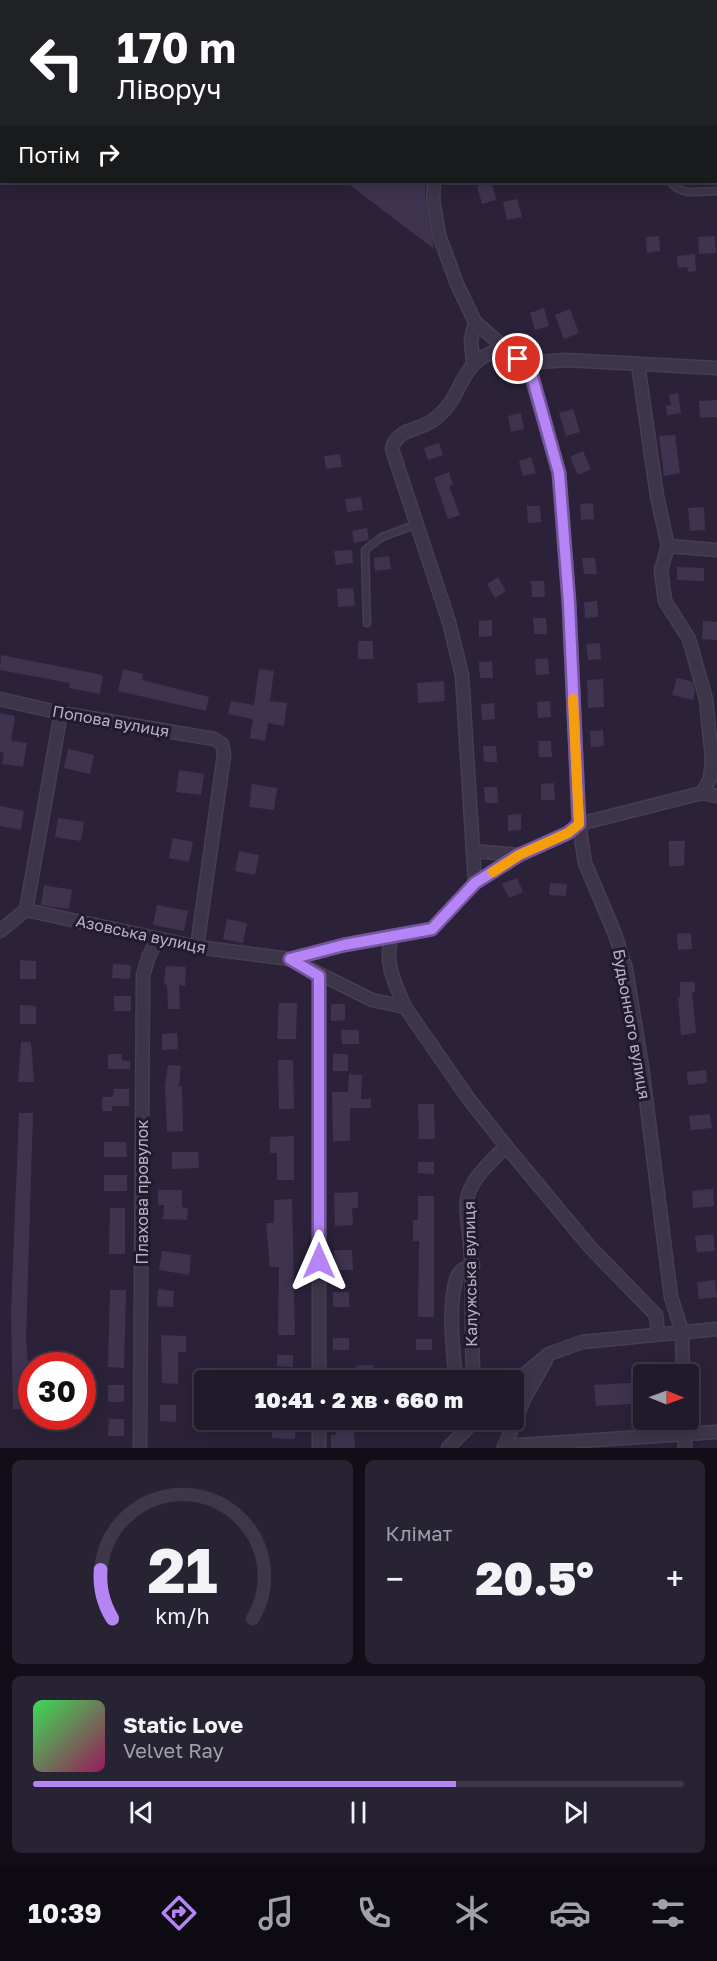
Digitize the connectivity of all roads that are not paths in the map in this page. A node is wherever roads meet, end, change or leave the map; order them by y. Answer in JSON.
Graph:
{"nodes":[{"id":1,"x":434,"y":183,"type":"edge"},
{"id":2,"x":672,"y":183,"type":"edge"},
{"id":3,"x":717,"y":191,"type":"edge"},
{"id":4,"x":475,"y":322,"type":"junction"},
{"id":5,"x":507,"y":348,"type":"junction"},
{"id":6,"x":473,"y":364,"type":"junction"},
{"id":7,"x":638,"y":364,"type":"junction"},
{"id":8,"x":717,"y":368,"type":"edge"},
{"id":9,"x":530,"y":369,"type":"junction"},
{"id":10,"x":417,"y":524,"type":"junction"},
{"id":11,"x":668,"y":546,"type":"junction"},
{"id":12,"x":717,"y":550,"type":"edge"},
{"id":13,"x":367,"y":623,"type":"dead end"},
{"id":14,"x":0,"y":699,"type":"edge"},
{"id":15,"x":712,"y":699,"type":"edge"},
{"id":16,"x":61,"y":713,"type":"junction"},
{"id":17,"x":702,"y":793,"type":"junction"},
{"id":18,"x":717,"y":796,"type":"edge"},
{"id":19,"x":579,"y":824,"type":"junction"},
{"id":20,"x":473,"y":851,"type":"junction"},
{"id":21,"x":519,"y":855,"type":"junction"},
{"id":22,"x":475,"y":883,"type":"junction"},
{"id":23,"x":26,"y":910,"type":"junction"},
{"id":24,"x":0,"y":931,"type":"edge"},
{"id":25,"x":392,"y":936,"type":"junction"},
{"id":26,"x":158,"y":939,"type":"junction"},
{"id":27,"x":197,"y":947,"type":"junction"},
{"id":28,"x":290,"y":959,"type":"junction"},
{"id":29,"x":319,"y":976,"type":"junction"},
{"id":30,"x":405,"y":1007,"type":"junction"},
{"id":31,"x":506,"y":1146,"type":"junction"},
{"id":32,"x":473,"y":1265,"type":"junction"},
{"id":33,"x":671,"y":1297,"type":"junction"},
{"id":34,"x":656,"y":1315,"type":"junction"},
{"id":35,"x":717,"y":1329,"type":"edge"},
{"id":36,"x":682,"y":1331,"type":"junction"},
{"id":37,"x":658,"y":1333,"type":"junction"},
{"id":38,"x":549,"y":1354,"type":"junction"},
{"id":39,"x":683,"y":1364,"type":"edge"},
{"id":40,"x":319,"y":1370,"type":"edge"},
{"id":41,"x":455,"y":1370,"type":"edge"},
{"id":42,"x":474,"y":1370,"type":"edge"},
{"id":43,"x":524,"y":1375,"type":"edge"},
{"id":44,"x":319,"y":1430,"type":"edge"},
{"id":45,"x":465,"y":1430,"type":"edge"},
{"id":46,"x":685,"y":1430,"type":"edge"},
{"id":47,"x":717,"y":1432,"type":"edge"},
{"id":48,"x":685,"y":1434,"type":"junction"},
{"id":49,"x":504,"y":1447,"type":"edge"},
{"id":50,"x":140,"y":1448,"type":"edge"},
{"id":51,"x":319,"y":1448,"type":"edge"},
{"id":52,"x":448,"y":1448,"type":"edge"},
{"id":53,"x":685,"y":1448,"type":"edge"}],
"edges":[{"from":1,"to":4,"type":"street"},
{"from":2,"to":3,"type":"lane"},
{"from":4,"to":5,"type":"street"},
{"from":4,"to":6,"type":"street"},
{"from":5,"to":6,"type":"street"},
{"from":5,"to":9,"type":"street"},
{"from":6,"to":10,"type":"street"},
{"from":7,"to":8,"type":"street"},
{"from":7,"to":9,"type":"street"},
{"from":7,"to":11,"type":"street"},
{"from":9,"to":19,"type":"street","name":"Будьонного вулиця"},
{"from":10,"to":13,"type":"lane"},
{"from":10,"to":20,"type":"street"},
{"from":11,"to":12,"type":"street"},
{"from":11,"to":15,"type":"street"},
{"from":14,"to":16,"type":"street","name":"Попова вулиця"},
{"from":15,"to":17,"type":"street"},
{"from":16,"to":23,"type":"street"},
{"from":16,"to":27,"type":"street","name":"Попова вулиця"},
{"from":17,"to":18,"type":"street"},
{"from":17,"to":19,"type":"street"},
{"from":19,"to":21,"type":"street"},
{"from":19,"to":33,"type":"street","name":"Будьонного вулиця"},
{"from":20,"to":21,"type":"street"},
{"from":20,"to":22,"type":"street"},
{"from":21,"to":22,"type":"street"},
{"from":22,"to":25,"type":"street"},
{"from":23,"to":24,"type":"street"},
{"from":23,"to":26,"type":"street","name":"Азовська вулиця"},
{"from":25,"to":28,"type":"street"},
{"from":25,"to":30,"type":"street"},
{"from":26,"to":27,"type":"street","name":"Азовська вулиця"},
{"from":26,"to":50,"type":"street","name":"Плахова провулок"},
{"from":27,"to":28,"type":"street","name":"Азовська вулиця"},
{"from":28,"to":29,"type":"street"},
{"from":29,"to":30,"type":"street"},
{"from":29,"to":40,"type":"street"},
{"from":30,"to":31,"type":"street"},
{"from":31,"to":32,"type":"street","name":"Калужська вулиця"},
{"from":31,"to":34,"type":"street"},
{"from":32,"to":41,"type":"street"},
{"from":32,"to":42,"type":"street","name":"Калужська вулиця"},
{"from":33,"to":34,"type":"street"},
{"from":33,"to":36,"type":"street","name":"Будьонного вулиця"},
{"from":34,"to":37,"type":"street"},
{"from":35,"to":36,"type":"street"},
{"from":36,"to":37,"type":"street"},
{"from":36,"to":39,"type":"street","name":"Будьонного вулиця"},
{"from":37,"to":38,"type":"street"},
{"from":38,"to":43,"type":"street"},
{"from":38,"to":49,"type":"street"},
{"from":44,"to":51,"type":"street"},
{"from":45,"to":52,"type":"street"},
{"from":46,"to":48,"type":"street"},
{"from":47,"to":48,"type":"street"},
{"from":48,"to":49,"type":"street"},
{"from":48,"to":53,"type":"street"}]}
